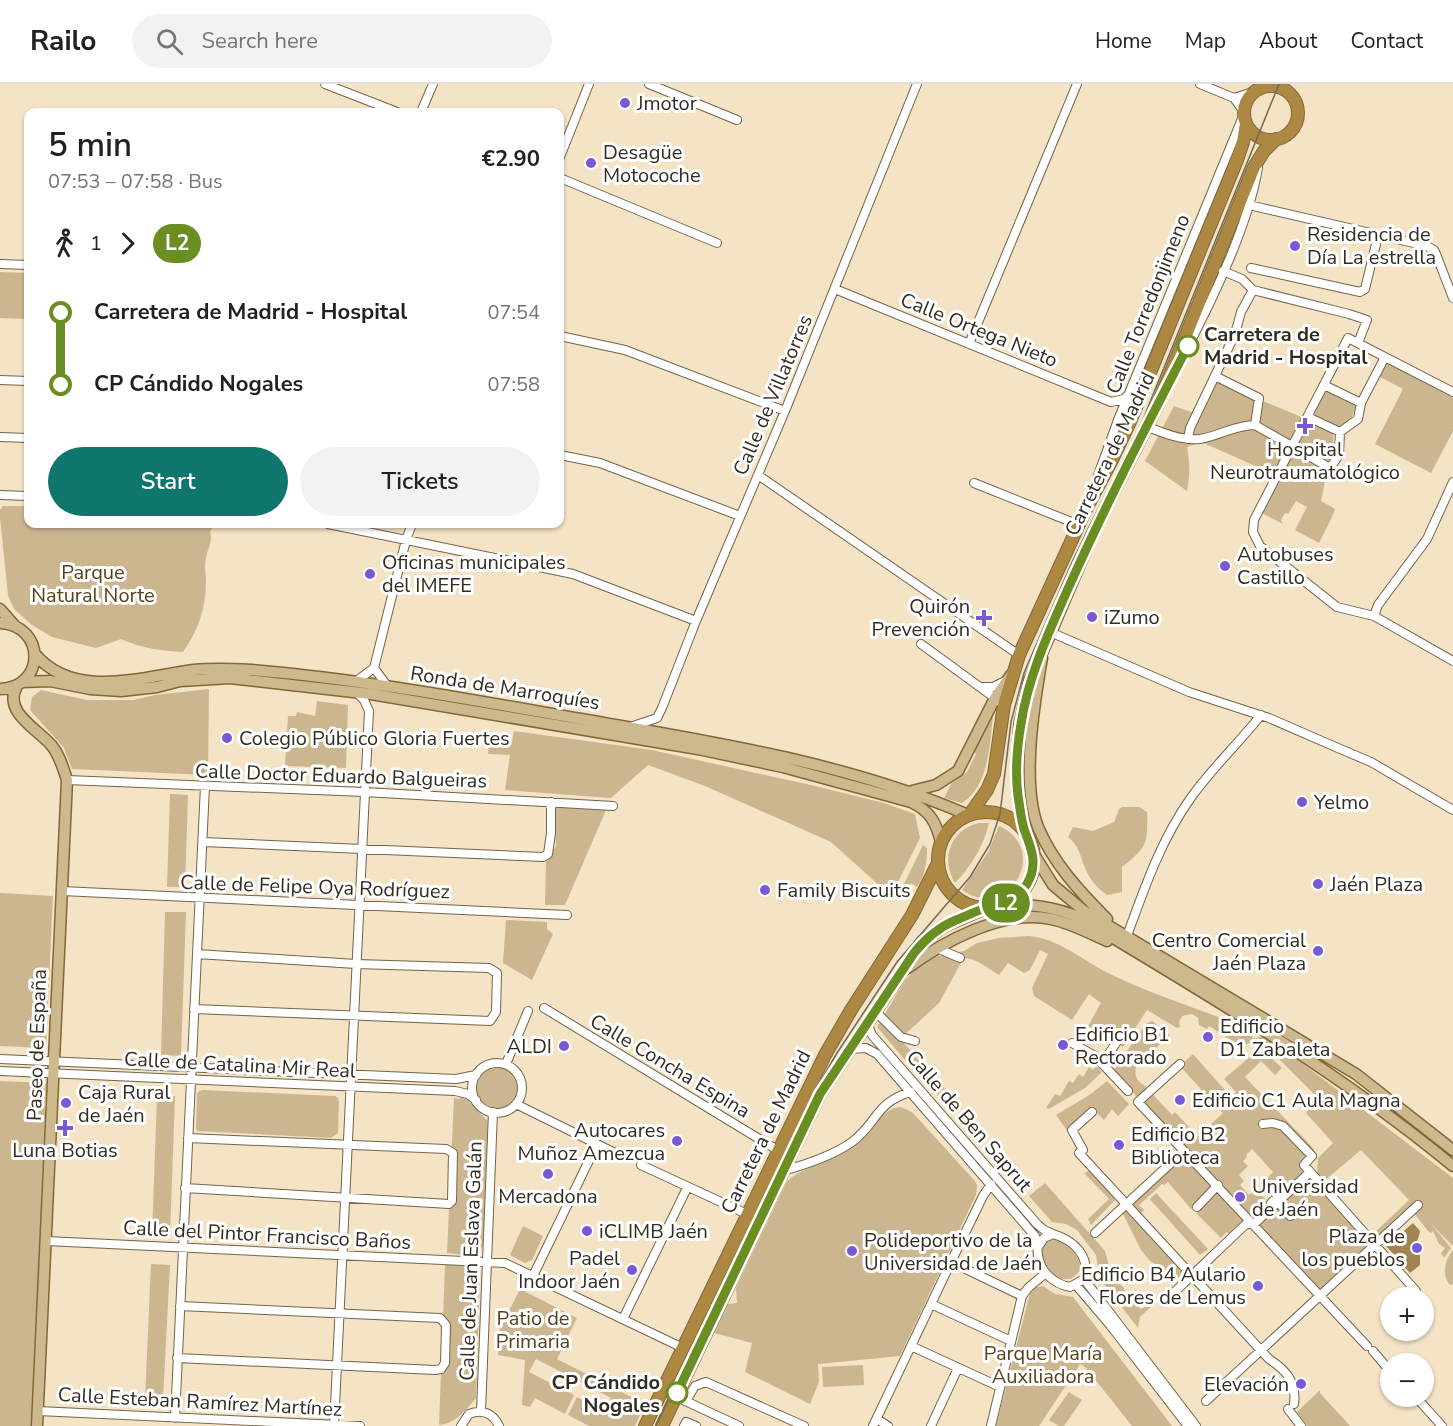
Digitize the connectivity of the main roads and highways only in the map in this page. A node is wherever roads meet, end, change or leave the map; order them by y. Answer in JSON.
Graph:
{"nodes":[{"id":1,"x":1292,"y":84,"type":"edge"},
{"id":2,"x":1262,"y":87,"type":"edge"},
{"id":3,"x":1293,"y":98,"type":"junction"},
{"id":4,"x":1245,"y":116,"type":"junction"},
{"id":5,"x":1276,"y":140,"type":"junction"},
{"id":6,"x":0,"y":609,"type":"edge"},
{"id":7,"x":0,"y":623,"type":"edge"},
{"id":8,"x":15,"y":626,"type":"junction"},
{"id":9,"x":1045,"y":645,"type":"junction"},
{"id":10,"x":35,"y":654,"type":"junction"},
{"id":11,"x":20,"y":684,"type":"junction"},
{"id":12,"x":355,"y":688,"type":"junction"},
{"id":13,"x":0,"y":689,"type":"edge"},
{"id":14,"x":388,"y":692,"type":"junction"},
{"id":15,"x":1000,"y":701,"type":"junction"},
{"id":16,"x":909,"y":792,"type":"junction"},
{"id":17,"x":969,"y":814,"type":"junction"},
{"id":18,"x":1025,"y":832,"type":"junction"},
{"id":19,"x":941,"y":842,"type":"junction"},
{"id":20,"x":1033,"y":853,"type":"junction"},
{"id":21,"x":938,"y":863,"type":"junction"},
{"id":22,"x":1004,"y":904,"type":"junction"},
{"id":23,"x":988,"y":907,"type":"junction"},
{"id":24,"x":1116,"y":928,"type":"junction"},
{"id":25,"x":1140,"y":954,"type":"junction"},
{"id":26,"x":901,"y":973,"type":"junction"},
{"id":27,"x":1453,"y":1149,"type":"edge"},
{"id":28,"x":1453,"y":1166,"type":"edge"},
{"id":29,"x":37,"y":1426,"type":"edge"},
{"id":30,"x":645,"y":1426,"type":"edge"},
{"id":31,"x":662,"y":1426,"type":"edge"}],
"edges":[{"from":1,"to":3,"type":"highway"},
{"from":2,"to":3,"type":"highway"},
{"from":2,"to":4,"type":"highway"},
{"from":3,"to":5,"type":"highway"},
{"from":4,"to":5,"type":"highway"},
{"from":4,"to":15,"type":"highway","name":"Carretera de Madrid"},
{"from":5,"to":9,"type":"highway","name":"Carretera de Madrid"},
{"from":6,"to":8,"type":"main road","name":"Ronda de Marroquíes"},
{"from":7,"to":8,"type":"main road"},
{"from":8,"to":10,"type":"main road","name":"Ronda de Marroquíes"},
{"from":9,"to":18,"type":"highway","name":"Carretera de Madrid"},
{"from":9,"to":24,"type":"main road"},
{"from":10,"to":11,"type":"main road"},
{"from":10,"to":12,"type":"main road","name":"Ronda de Marroquíes"},
{"from":11,"to":12,"type":"main road","name":"Ronda de Marroquíes"},
{"from":11,"to":13,"type":"main road","name":"Ronda de Marroquíes"},
{"from":11,"to":29,"type":"main road","name":"Paseo de España"},
{"from":12,"to":14,"type":"main road","name":"Ronda de Marroquíes"},
{"from":14,"to":16,"type":"main road","name":"Ronda de Marroquíes"},
{"from":14,"to":19,"type":"main road","name":"Ronda de Marroquíes"},
{"from":15,"to":16,"type":"main road"},
{"from":15,"to":17,"type":"highway","name":"Carretera de Madrid"},
{"from":16,"to":17,"type":"main road","name":"Ronda de Marroquíes"},
{"from":17,"to":18,"type":"highway"},
{"from":17,"to":19,"type":"highway"},
{"from":18,"to":20,"type":"highway"},
{"from":19,"to":21,"type":"highway"},
{"from":20,"to":22,"type":"highway"},
{"from":20,"to":24,"type":"main road"},
{"from":21,"to":23,"type":"highway"},
{"from":21,"to":30,"type":"highway","name":"Carretera de Madrid"},
{"from":22,"to":23,"type":"highway"},
{"from":22,"to":25,"type":"main road"},
{"from":23,"to":26,"type":"highway","name":"Carretera de Madrid"},
{"from":24,"to":27,"type":"main road"},
{"from":25,"to":26,"type":"main road"},
{"from":25,"to":28,"type":"main road"},
{"from":26,"to":31,"type":"highway","name":"Carretera de Madrid"}]}
